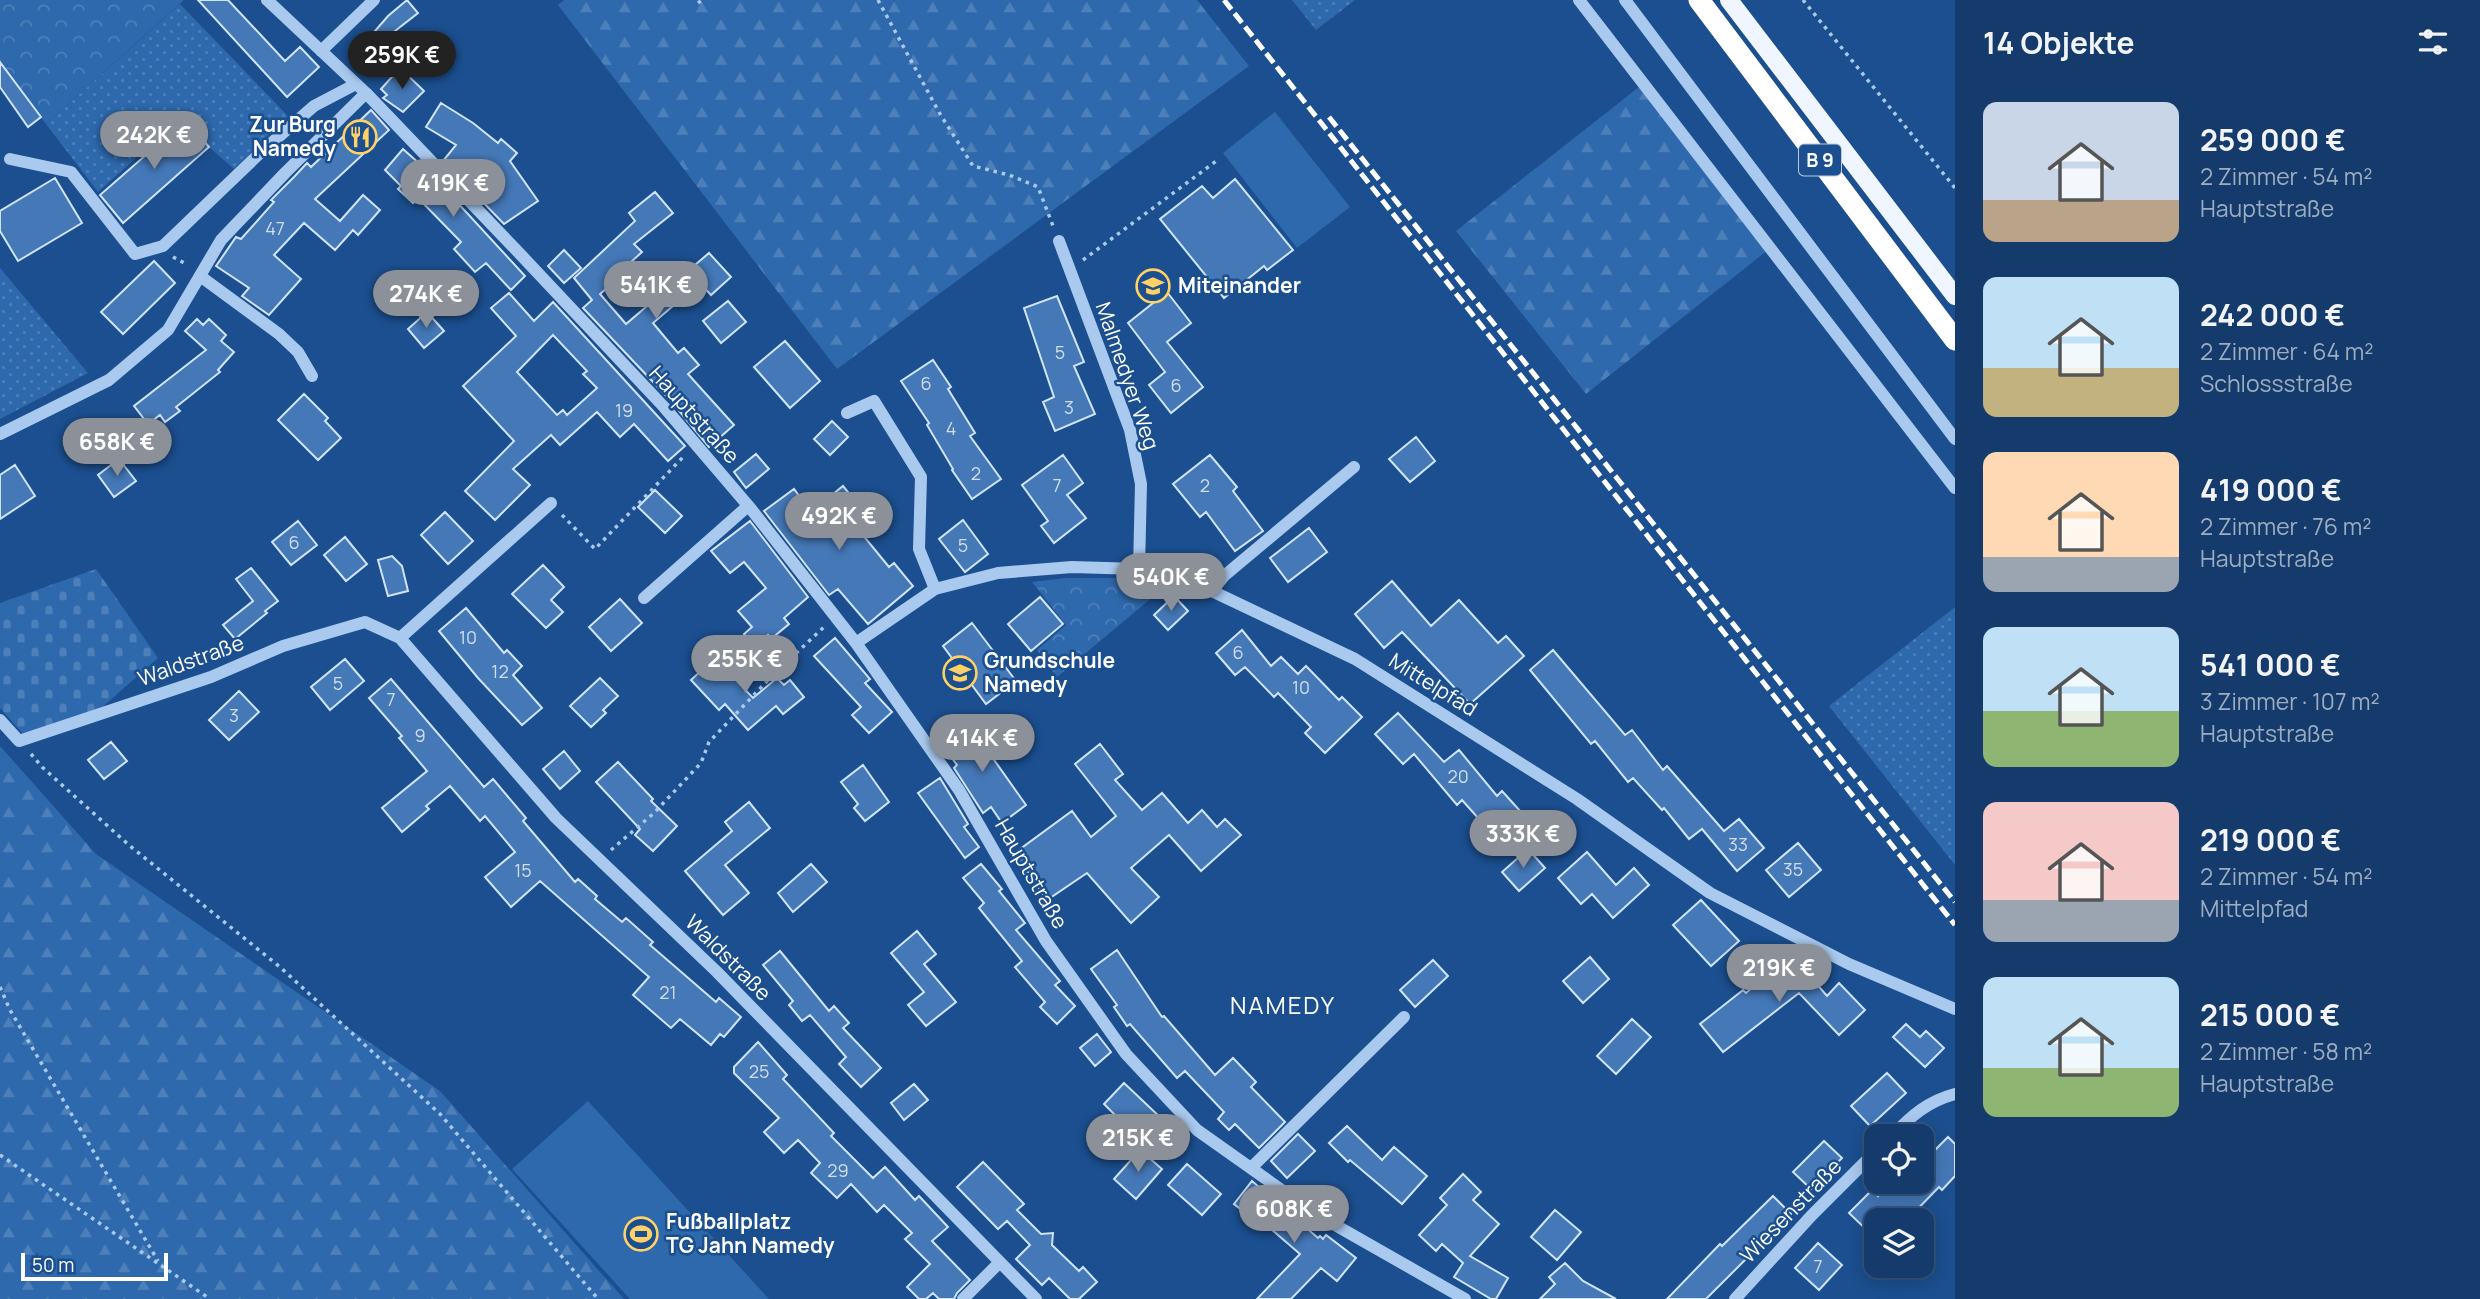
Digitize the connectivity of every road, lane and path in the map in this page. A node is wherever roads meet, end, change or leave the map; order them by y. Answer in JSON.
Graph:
{"nodes":[{"id":1,"x":267,"y":0,"type":"edge"},
{"id":2,"x":373,"y":0,"type":"edge"},
{"id":3,"x":878,"y":0,"type":"edge"},
{"id":4,"x":1579,"y":0,"type":"edge"},
{"id":5,"x":1625,"y":0,"type":"edge"},
{"id":6,"x":1699,"y":0,"type":"edge"},
{"id":7,"x":1729,"y":0,"type":"edge"},
{"id":8,"x":1803,"y":0,"type":"edge"},
{"id":9,"x":321,"y":51,"type":"junction"},
{"id":10,"x":356,"y":84,"type":"junction"},
{"id":11,"x":366,"y":93,"type":"junction"},
{"id":12,"x":10,"y":159,"type":"dead end"},
{"id":13,"x":1219,"y":159,"type":"dead end"},
{"id":14,"x":1955,"y":188,"type":"edge"},
{"id":15,"x":1059,"y":241,"type":"joint"},
{"id":16,"x":179,"y":262,"type":"dead end"},
{"id":17,"x":187,"y":265,"type":"dead end"},
{"id":18,"x":1070,"y":270,"type":"junction"},
{"id":19,"x":200,"y":276,"type":"junction"},
{"id":20,"x":1955,"y":296,"type":"edge"},
{"id":21,"x":1955,"y":340,"type":"edge"},
{"id":22,"x":312,"y":376,"type":"dead end"},
{"id":23,"x":846,"y":413,"type":"dead end"},
{"id":24,"x":0,"y":434,"type":"edge"},
{"id":25,"x":1955,"y":439,"type":"edge"},
{"id":26,"x":696,"y":443,"type":"junction"},
{"id":27,"x":1354,"y":467,"type":"dead end"},
{"id":28,"x":1955,"y":488,"type":"edge"},
{"id":29,"x":551,"y":503,"type":"joint"},
{"id":30,"x":748,"y":506,"type":"junction"},
{"id":31,"x":1139,"y":569,"type":"junction"},
{"id":32,"x":935,"y":589,"type":"junction"},
{"id":33,"x":1212,"y":591,"type":"junction"},
{"id":34,"x":644,"y":598,"type":"dead end"},
{"id":35,"x":834,"y":617,"type":"junction"},
{"id":36,"x":400,"y":638,"type":"junction"},
{"id":37,"x":856,"y":643,"type":"junction"},
{"id":38,"x":0,"y":720,"type":"edge"},
{"id":39,"x":19,"y":741,"type":"junction"},
{"id":40,"x":599,"y":860,"type":"junction"},
{"id":41,"x":0,"y":987,"type":"edge"},
{"id":42,"x":1955,"y":1009,"type":"edge"},
{"id":43,"x":1404,"y":1017,"type":"dead end"},
{"id":44,"x":1955,"y":1094,"type":"edge"},
{"id":45,"x":1904,"y":1124,"type":"edge"},
{"id":46,"x":0,"y":1155,"type":"edge"},
{"id":47,"x":1864,"y":1163,"type":"edge"},
{"id":48,"x":1251,"y":1168,"type":"junction"},
{"id":49,"x":158,"y":1261,"type":"junction"},
{"id":50,"x":1000,"y":1262,"type":"junction"},
{"id":51,"x":211,"y":1299,"type":"edge"},
{"id":52,"x":598,"y":1299,"type":"edge"},
{"id":53,"x":963,"y":1299,"type":"edge"},
{"id":54,"x":1036,"y":1299,"type":"edge"},
{"id":55,"x":1465,"y":1299,"type":"edge"},
{"id":56,"x":1735,"y":1299,"type":"edge"}],
"edges":[{"from":1,"to":9,"type":"street","name":"Hauptstraße"},
{"from":2,"to":9,"type":"street"},
{"from":3,"to":15,"type":"path"},
{"from":4,"to":28,"type":"street"},
{"from":5,"to":25,"type":"street"},
{"from":6,"to":21,"type":"highway","number":"B 9"},
{"from":7,"to":20,"type":"main road","number":"B 9"},
{"from":8,"to":14,"type":"path"},
{"from":9,"to":10,"type":"street","name":"Hauptstraße"},
{"from":10,"to":11,"type":"street","name":"Hauptstraße"},
{"from":10,"to":12,"type":"street"},
{"from":11,"to":19,"type":"street"},
{"from":11,"to":26,"type":"street","name":"Hauptstraße"},
{"from":13,"to":18,"type":"path"},
{"from":15,"to":18,"type":"street","name":"Malmedyer Weg"},
{"from":16,"to":17,"type":"path"},
{"from":18,"to":31,"type":"street","name":"Malmedyer Weg"},
{"from":19,"to":22,"type":"street"},
{"from":19,"to":24,"type":"street"},
{"from":23,"to":32,"type":"street"},
{"from":26,"to":29,"type":"path"},
{"from":26,"to":30,"type":"street","name":"Hauptstraße"},
{"from":27,"to":33,"type":"street"},
{"from":29,"to":36,"type":"street"},
{"from":30,"to":34,"type":"street"},
{"from":30,"to":35,"type":"street","name":"Hauptstraße"},
{"from":31,"to":32,"type":"street","name":"Mittelpfad"},
{"from":31,"to":33,"type":"street","name":"Mittelpfad"},
{"from":32,"to":37,"type":"street","name":"Mittelpfad"},
{"from":33,"to":42,"type":"street","name":"Mittelpfad"},
{"from":35,"to":37,"type":"street","name":"Hauptstraße"},
{"from":35,"to":40,"type":"path"},
{"from":36,"to":39,"type":"street","name":"Waldstraße"},
{"from":36,"to":40,"type":"street","name":"Waldstraße"},
{"from":37,"to":48,"type":"street","name":"Hauptstraße"},
{"from":38,"to":39,"type":"street"},
{"from":39,"to":52,"type":"path"},
{"from":40,"to":50,"type":"street","name":"Waldstraße"},
{"from":41,"to":49,"type":"path"},
{"from":43,"to":48,"type":"street"},
{"from":44,"to":45,"type":"street"},
{"from":46,"to":49,"type":"path"},
{"from":47,"to":56,"type":"street","name":"Wiesenstraße"},
{"from":48,"to":55,"type":"street","name":"Hauptstraße"},
{"from":49,"to":51,"type":"path"},
{"from":50,"to":53,"type":"street"},
{"from":50,"to":54,"type":"street","name":"Waldstraße"}]}
